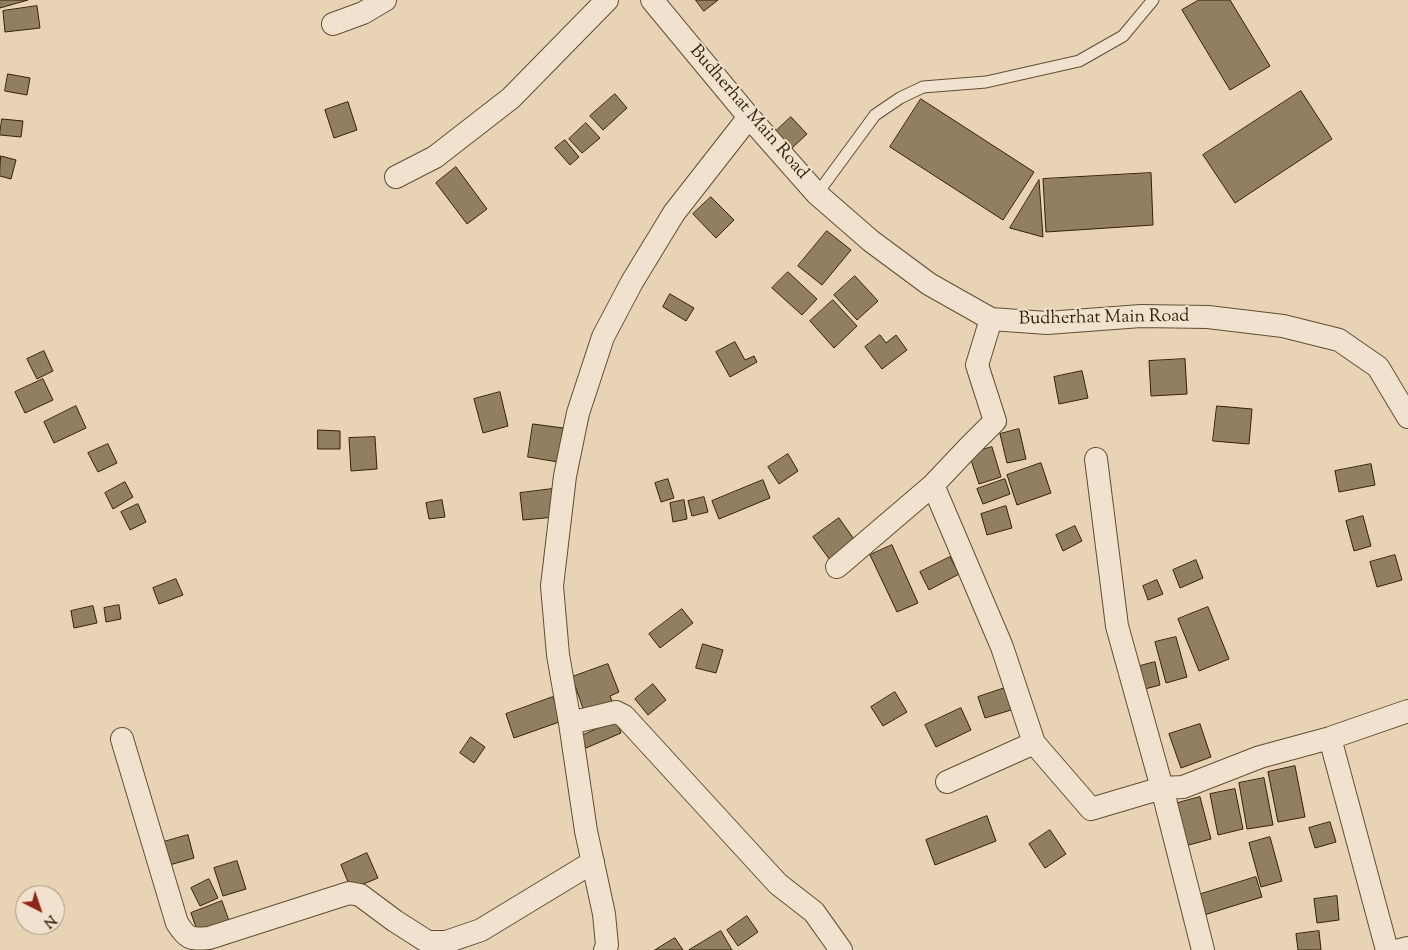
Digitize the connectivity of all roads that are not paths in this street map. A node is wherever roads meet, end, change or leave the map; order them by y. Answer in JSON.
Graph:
{"nodes":[{"id":1,"x":385,"y":0,"type":"edge"},
{"id":2,"x":607,"y":0,"type":"edge"},
{"id":3,"x":652,"y":0,"type":"edge"},
{"id":4,"x":1153,"y":0,"type":"edge"},
{"id":5,"x":333,"y":24,"type":"dead end"},
{"id":6,"x":748,"y":117,"type":"junction"},
{"id":7,"x":396,"y":177,"type":"dead end"},
{"id":8,"x":817,"y":194,"type":"junction"},
{"id":9,"x":991,"y":320,"type":"junction"},
{"id":10,"x":1408,"y":417,"type":"edge"},
{"id":11,"x":1096,"y":459,"type":"dead end"},
{"id":12,"x":934,"y":485,"type":"junction"},
{"id":13,"x":837,"y":567,"type":"dead end"},
{"id":14,"x":1408,"y":710,"type":"edge"},
{"id":15,"x":570,"y":723,"type":"junction"},
{"id":16,"x":1330,"y":738,"type":"junction"},
{"id":17,"x":122,"y":739,"type":"dead end"},
{"id":18,"x":1034,"y":743,"type":"junction"},
{"id":19,"x":947,"y":782,"type":"dead end"},
{"id":20,"x":1162,"y":788,"type":"junction"},
{"id":21,"x":593,"y":862,"type":"junction"},
{"id":22,"x":1408,"y":948,"type":"edge"},
{"id":23,"x":605,"y":950,"type":"edge"},
{"id":24,"x":841,"y":950,"type":"edge"},
{"id":25,"x":1203,"y":950,"type":"edge"},
{"id":26,"x":1387,"y":950,"type":"edge"},
{"id":27,"x":1400,"y":950,"type":"edge"}],
"edges":[{"from":1,"to":5,"type":"street"},
{"from":2,"to":7,"type":"street"},
{"from":3,"to":6,"type":"street","name":"Budherhat Main Road"},
{"from":4,"to":8,"type":"lane"},
{"from":6,"to":8,"type":"street","name":"Budherhat Main Road"},
{"from":6,"to":15,"type":"street"},
{"from":8,"to":9,"type":"street","name":"Budherhat Main Road"},
{"from":9,"to":10,"type":"street","name":"Budherhat Main Road"},
{"from":9,"to":12,"type":"street"},
{"from":11,"to":20,"type":"street"},
{"from":12,"to":13,"type":"street"},
{"from":12,"to":18,"type":"street"},
{"from":14,"to":16,"type":"street"},
{"from":15,"to":21,"type":"street"},
{"from":15,"to":24,"type":"street"},
{"from":16,"to":20,"type":"street"},
{"from":16,"to":26,"type":"street"},
{"from":17,"to":21,"type":"street"},
{"from":18,"to":19,"type":"street"},
{"from":18,"to":20,"type":"street"},
{"from":20,"to":25,"type":"street"},
{"from":21,"to":23,"type":"street"},
{"from":22,"to":27,"type":"street"}]}
